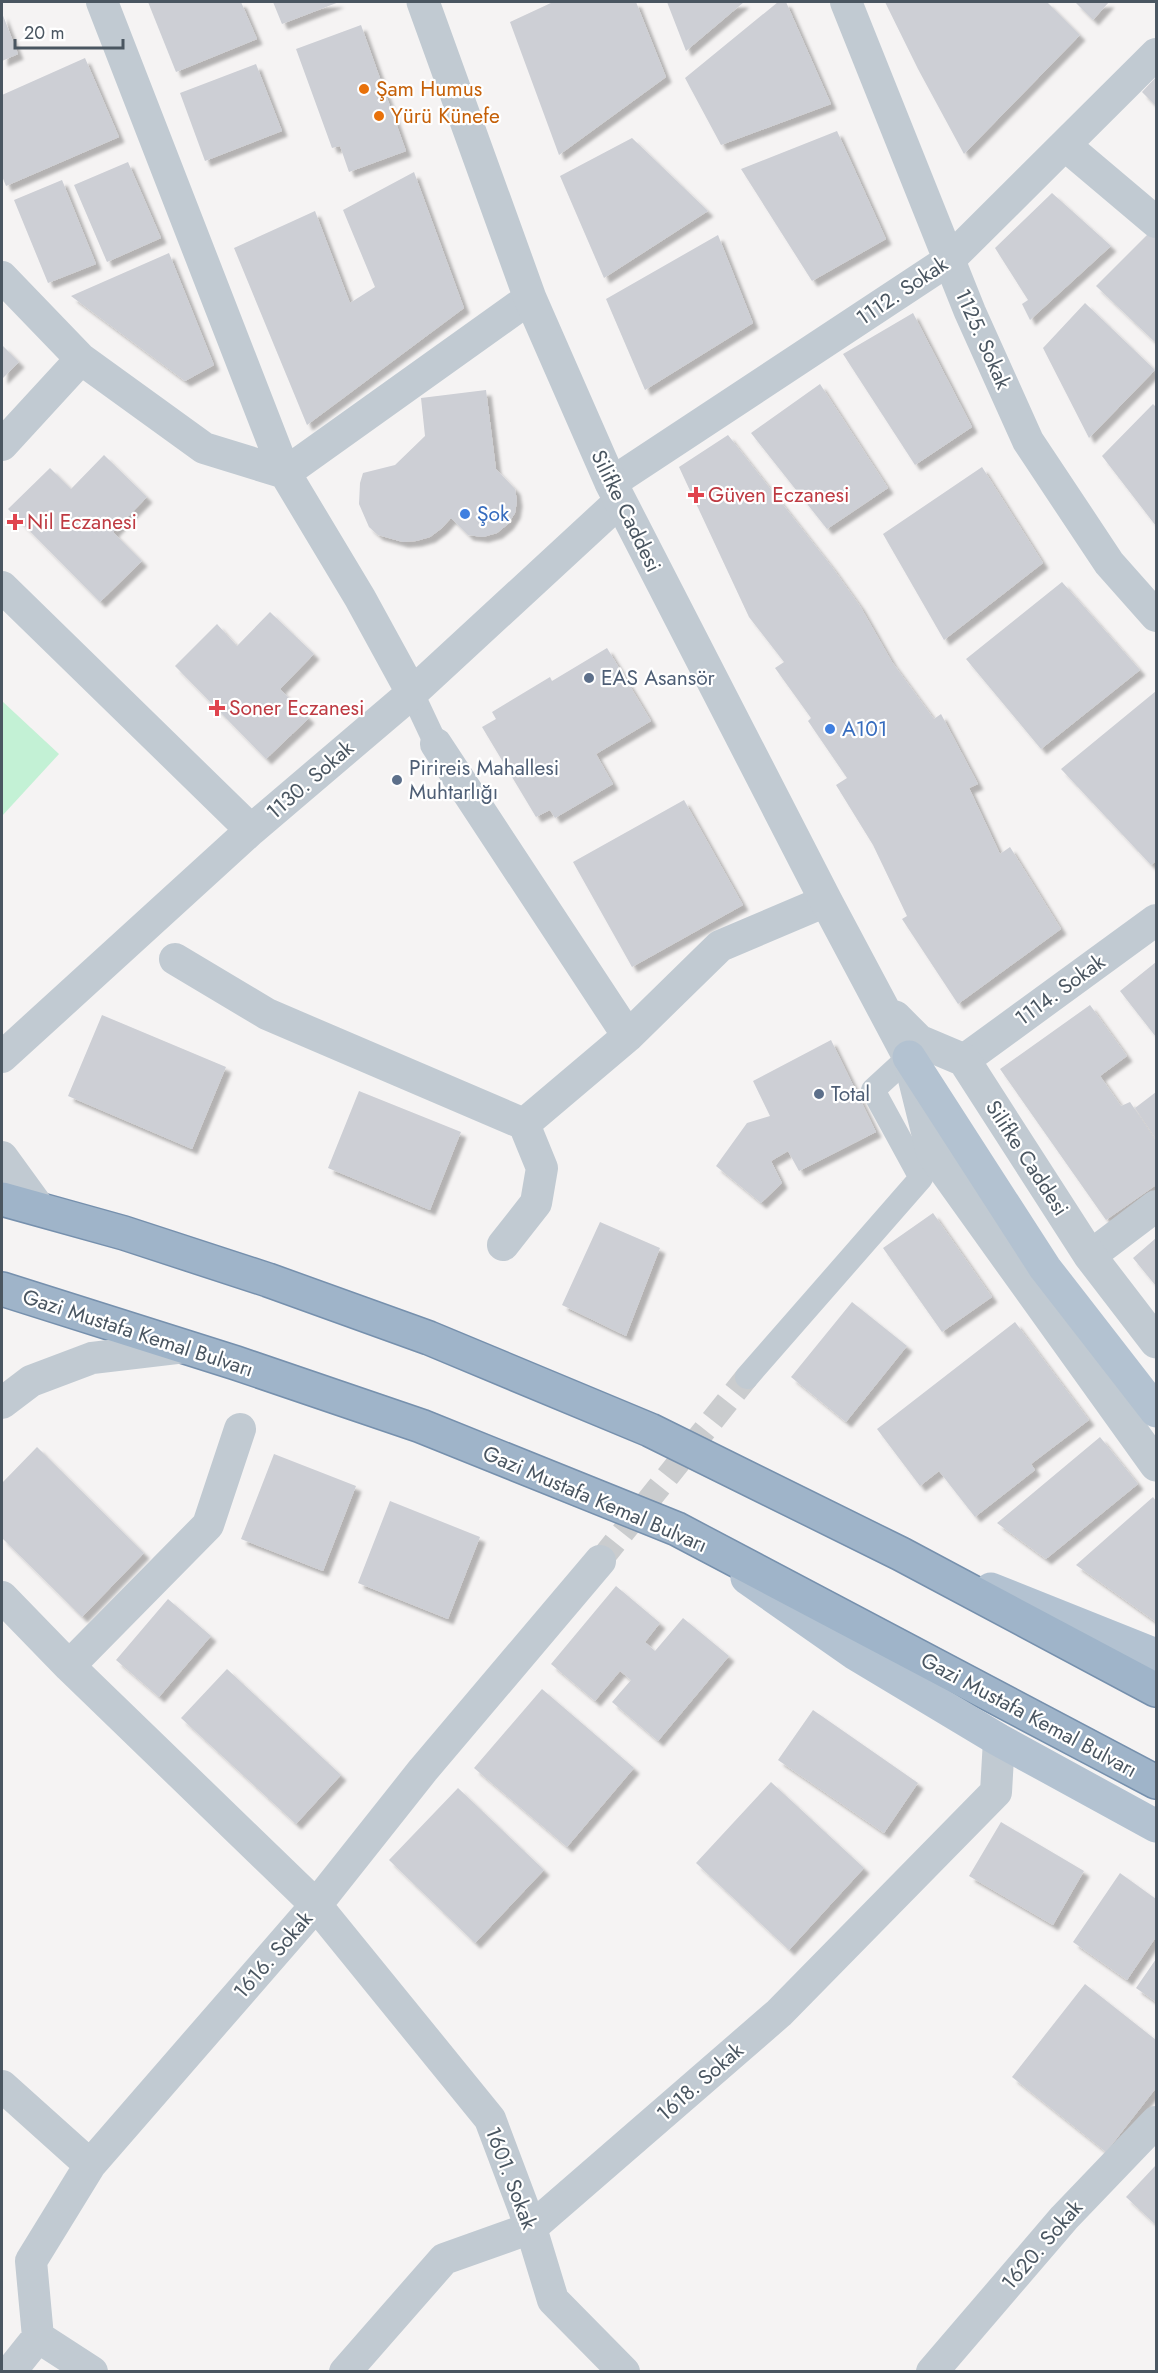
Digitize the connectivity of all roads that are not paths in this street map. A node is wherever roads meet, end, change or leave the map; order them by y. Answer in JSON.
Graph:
{"nodes":[{"id":1,"x":102,"y":2,"type":"edge"},
{"id":2,"x":423,"y":2,"type":"edge"},
{"id":3,"x":848,"y":3,"type":"edge"},
{"id":4,"x":1156,"y":54,"type":"edge"},
{"id":5,"x":1066,"y":146,"type":"junction"},
{"id":6,"x":1156,"y":222,"type":"edge"},
{"id":7,"x":949,"y":260,"type":"junction"},
{"id":8,"x":2,"y":277,"type":"edge"},
{"id":9,"x":530,"y":298,"type":"junction"},
{"id":10,"x":81,"y":359,"type":"junction"},
{"id":11,"x":2,"y":445,"type":"edge"},
{"id":12,"x":285,"y":472,"type":"junction"},
{"id":13,"x":615,"y":493,"type":"junction"},
{"id":14,"x":2,"y":587,"type":"edge"},
{"id":15,"x":1156,"y":616,"type":"edge"},
{"id":16,"x":412,"y":693,"type":"junction"},
{"id":17,"x":436,"y":744,"type":"joint"},
{"id":18,"x":252,"y":830,"type":"junction"},
{"id":19,"x":826,"y":901,"type":"junction"},
{"id":20,"x":1156,"y":920,"type":"edge"},
{"id":21,"x":175,"y":959,"type":"dead end"},
{"id":22,"x":878,"y":999,"type":"junction"},
{"id":23,"x":628,"y":1036,"type":"junction"},
{"id":24,"x":2,"y":1057,"type":"edge"},
{"id":25,"x":909,"y":1057,"type":"junction"},
{"id":26,"x":964,"y":1060,"type":"junction"},
{"id":27,"x":524,"y":1124,"type":"junction"},
{"id":28,"x":2,"y":1157,"type":"edge"},
{"id":29,"x":2,"y":1199,"type":"edge"},
{"id":30,"x":1156,"y":1206,"type":"edge"},
{"id":31,"x":39,"y":1208,"type":"junction"},
{"id":32,"x":503,"y":1245,"type":"dead end"},
{"id":33,"x":1090,"y":1256,"type":"junction"},
{"id":34,"x":2,"y":1290,"type":"edge"},
{"id":35,"x":1156,"y":1342,"type":"edge"},
{"id":36,"x":185,"y":1347,"type":"junction"},
{"id":37,"x":747,"y":1377,"type":"tunnel mouth"},
{"id":38,"x":2,"y":1403,"type":"edge"},
{"id":39,"x":1156,"y":1411,"type":"edge"},
{"id":40,"x":240,"y":1429,"type":"dead end"},
{"id":41,"x":1156,"y":1466,"type":"edge"},
{"id":42,"x":677,"y":1529,"type":"junction"},
{"id":43,"x":901,"y":1554,"type":"junction"},
{"id":44,"x":600,"y":1561,"type":"tunnel mouth"},
{"id":45,"x":2,"y":1597,"type":"edge"},
{"id":46,"x":1156,"y":1655,"type":"edge"},
{"id":47,"x":69,"y":1666,"type":"junction"},
{"id":48,"x":1156,"y":1690,"type":"edge"},
{"id":49,"x":999,"y":1740,"type":"junction"},
{"id":50,"x":1156,"y":1782,"type":"edge"},
{"id":51,"x":1156,"y":1826,"type":"edge"},
{"id":52,"x":316,"y":1905,"type":"junction"},
{"id":53,"x":2,"y":2086,"type":"edge"},
{"id":54,"x":1156,"y":2122,"type":"edge"},
{"id":55,"x":90,"y":2165,"type":"junction"},
{"id":56,"x":531,"y":2228,"type":"junction"},
{"id":57,"x":38,"y":2337,"type":"junction"},
{"id":58,"x":10,"y":2372,"type":"edge"},
{"id":59,"x":92,"y":2372,"type":"edge"},
{"id":60,"x":345,"y":2372,"type":"edge"},
{"id":61,"x":624,"y":2372,"type":"edge"},
{"id":62,"x":932,"y":2372,"type":"edge"}],
"edges":[{"from":1,"to":12,"type":"street"},
{"from":2,"to":9,"type":"street","name":"Silifke Caddesi"},
{"from":3,"to":7,"type":"street","name":"1125. Sokak"},
{"from":4,"to":5,"type":"street","name":"1112. Sokak"},
{"from":5,"to":6,"type":"street"},
{"from":5,"to":7,"type":"street","name":"1112. Sokak"},
{"from":7,"to":13,"type":"street","name":"1112. Sokak"},
{"from":7,"to":15,"type":"street","name":"1125. Sokak"},
{"from":8,"to":10,"type":"street"},
{"from":9,"to":12,"type":"street"},
{"from":9,"to":13,"type":"street","name":"Silifke Caddesi"},
{"from":10,"to":11,"type":"street"},
{"from":10,"to":12,"type":"street"},
{"from":12,"to":16,"type":"street"},
{"from":13,"to":16,"type":"street","name":"1130. Sokak"},
{"from":13,"to":19,"type":"street","name":"Silifke Caddesi"},
{"from":14,"to":18,"type":"street"},
{"from":16,"to":17,"type":"street"},
{"from":16,"to":18,"type":"street","name":"1130. Sokak"},
{"from":17,"to":23,"type":"street"},
{"from":18,"to":24,"type":"street","name":"1130. Sokak"},
{"from":19,"to":22,"type":"street","name":"Silifke Caddesi"},
{"from":19,"to":23,"type":"street"},
{"from":20,"to":26,"type":"street","name":"1114. Sokak"},
{"from":21,"to":27,"type":"street"},
{"from":22,"to":25,"type":"street","name":"Silifke Caddesi"},
{"from":22,"to":26,"type":"street","name":"Silifke Caddesi"},
{"from":23,"to":27,"type":"street"},
{"from":25,"to":37,"type":"street"},
{"from":25,"to":39,"type":"main road"},
{"from":25,"to":41,"type":"street","name":"Silifke Caddesi"},
{"from":26,"to":33,"type":"street","name":"Silifke Caddesi"},
{"from":27,"to":32,"type":"street"},
{"from":28,"to":31,"type":"street"},
{"from":29,"to":31,"type":"highway"},
{"from":30,"to":33,"type":"street"},
{"from":31,"to":43,"type":"highway"},
{"from":33,"to":35,"type":"street","name":"Silifke Caddesi"},
{"from":34,"to":36,"type":"highway","name":"Gazi Mustafa Kemal Bulvarı"},
{"from":36,"to":38,"type":"street"},
{"from":36,"to":42,"type":"highway","name":"Gazi Mustafa Kemal Bulvarı"},
{"from":40,"to":47,"type":"street"},
{"from":42,"to":49,"type":"main road"},
{"from":42,"to":50,"type":"highway","name":"Gazi Mustafa Kemal Bulvarı"},
{"from":43,"to":46,"type":"main road"},
{"from":43,"to":48,"type":"highway"},
{"from":44,"to":52,"type":"street","name":"1616. Sokak"},
{"from":45,"to":47,"type":"street","name":"1601. Sokak"},
{"from":47,"to":52,"type":"street","name":"1601. Sokak"},
{"from":49,"to":51,"type":"main road"},
{"from":49,"to":56,"type":"street","name":"1618. Sokak"},
{"from":52,"to":55,"type":"street","name":"1616. Sokak"},
{"from":52,"to":56,"type":"street","name":"1601. Sokak"},
{"from":53,"to":55,"type":"street"},
{"from":54,"to":62,"type":"street","name":"1620. Sokak"},
{"from":55,"to":57,"type":"street","name":"1616. Sokak"},
{"from":56,"to":60,"type":"street","name":"1618. Sokak"},
{"from":56,"to":61,"type":"street","name":"1601. Sokak"},
{"from":57,"to":58,"type":"street"},
{"from":57,"to":59,"type":"street"}]}
